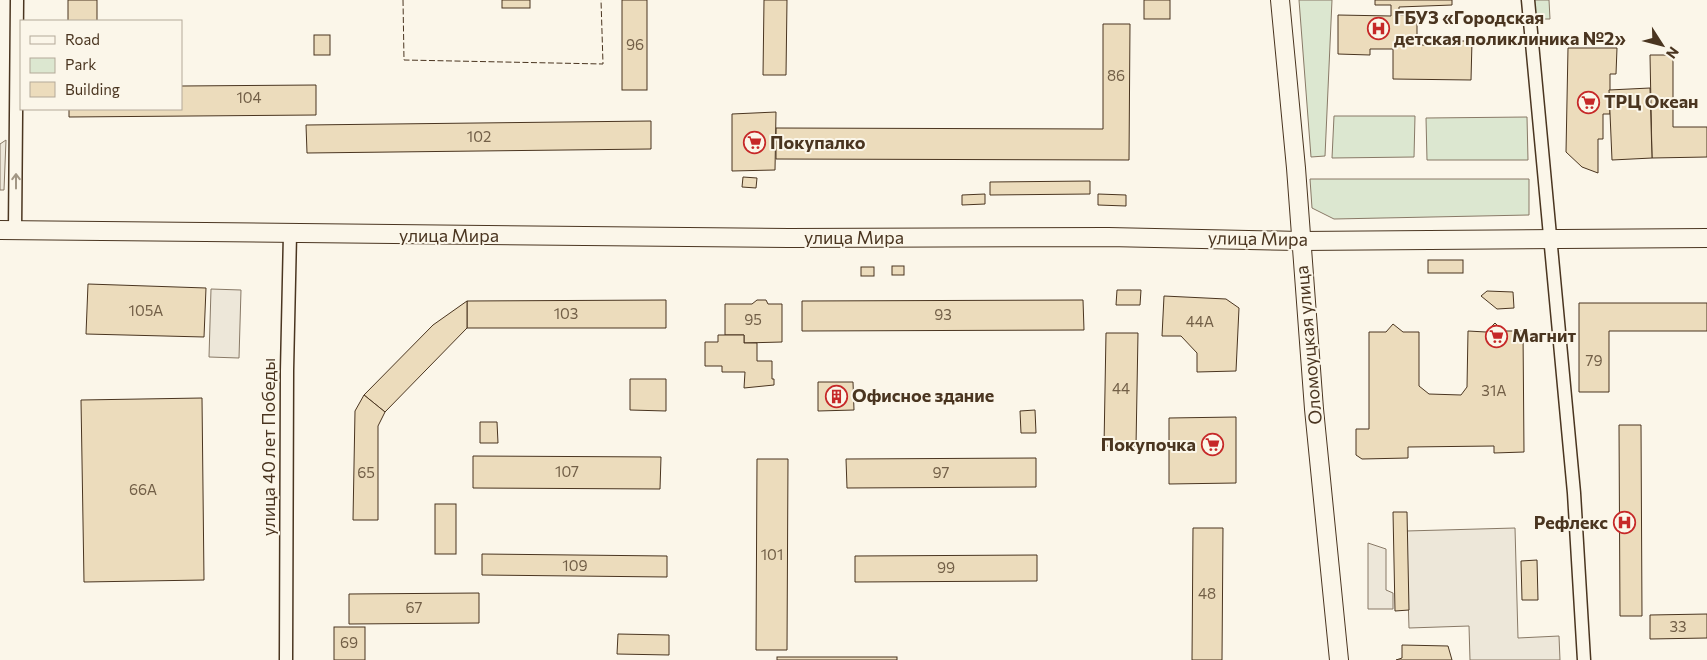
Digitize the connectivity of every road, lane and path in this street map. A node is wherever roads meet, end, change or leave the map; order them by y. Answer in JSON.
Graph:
{"nodes":[{"id":1,"x":17,"y":0,"type":"edge"},
{"id":2,"x":1280,"y":0,"type":"edge"},
{"id":3,"x":1528,"y":0,"type":"edge"},
{"id":4,"x":8,"y":230,"type":"edge"},
{"id":5,"x":290,"y":234,"type":"junction"},
{"id":6,"x":1550,"y":238,"type":"junction"},
{"id":7,"x":1707,"y":238,"type":"edge"},
{"id":8,"x":1300,"y":241,"type":"junction"},
{"id":9,"x":286,"y":660,"type":"edge"},
{"id":10,"x":1339,"y":660,"type":"edge"},
{"id":11,"x":1584,"y":660,"type":"edge"}],
"edges":[{"from":4,"to":1,"type":"street","one_way":true},
{"from":2,"to":8,"type":"street","name":"Оломоуцкая улица"},
{"from":3,"to":6,"type":"street"},
{"from":4,"to":5,"type":"street","name":"улица Мира"},
{"from":5,"to":8,"type":"street","name":"улица Мира"},
{"from":5,"to":9,"type":"street","name":"улица 40 лет Победы"},
{"from":6,"to":7,"type":"street","name":"улица Мира"},
{"from":6,"to":8,"type":"street","name":"улица Мира"},
{"from":6,"to":11,"type":"street"},
{"from":8,"to":10,"type":"street","name":"Оломоуцкая улица"}]}
